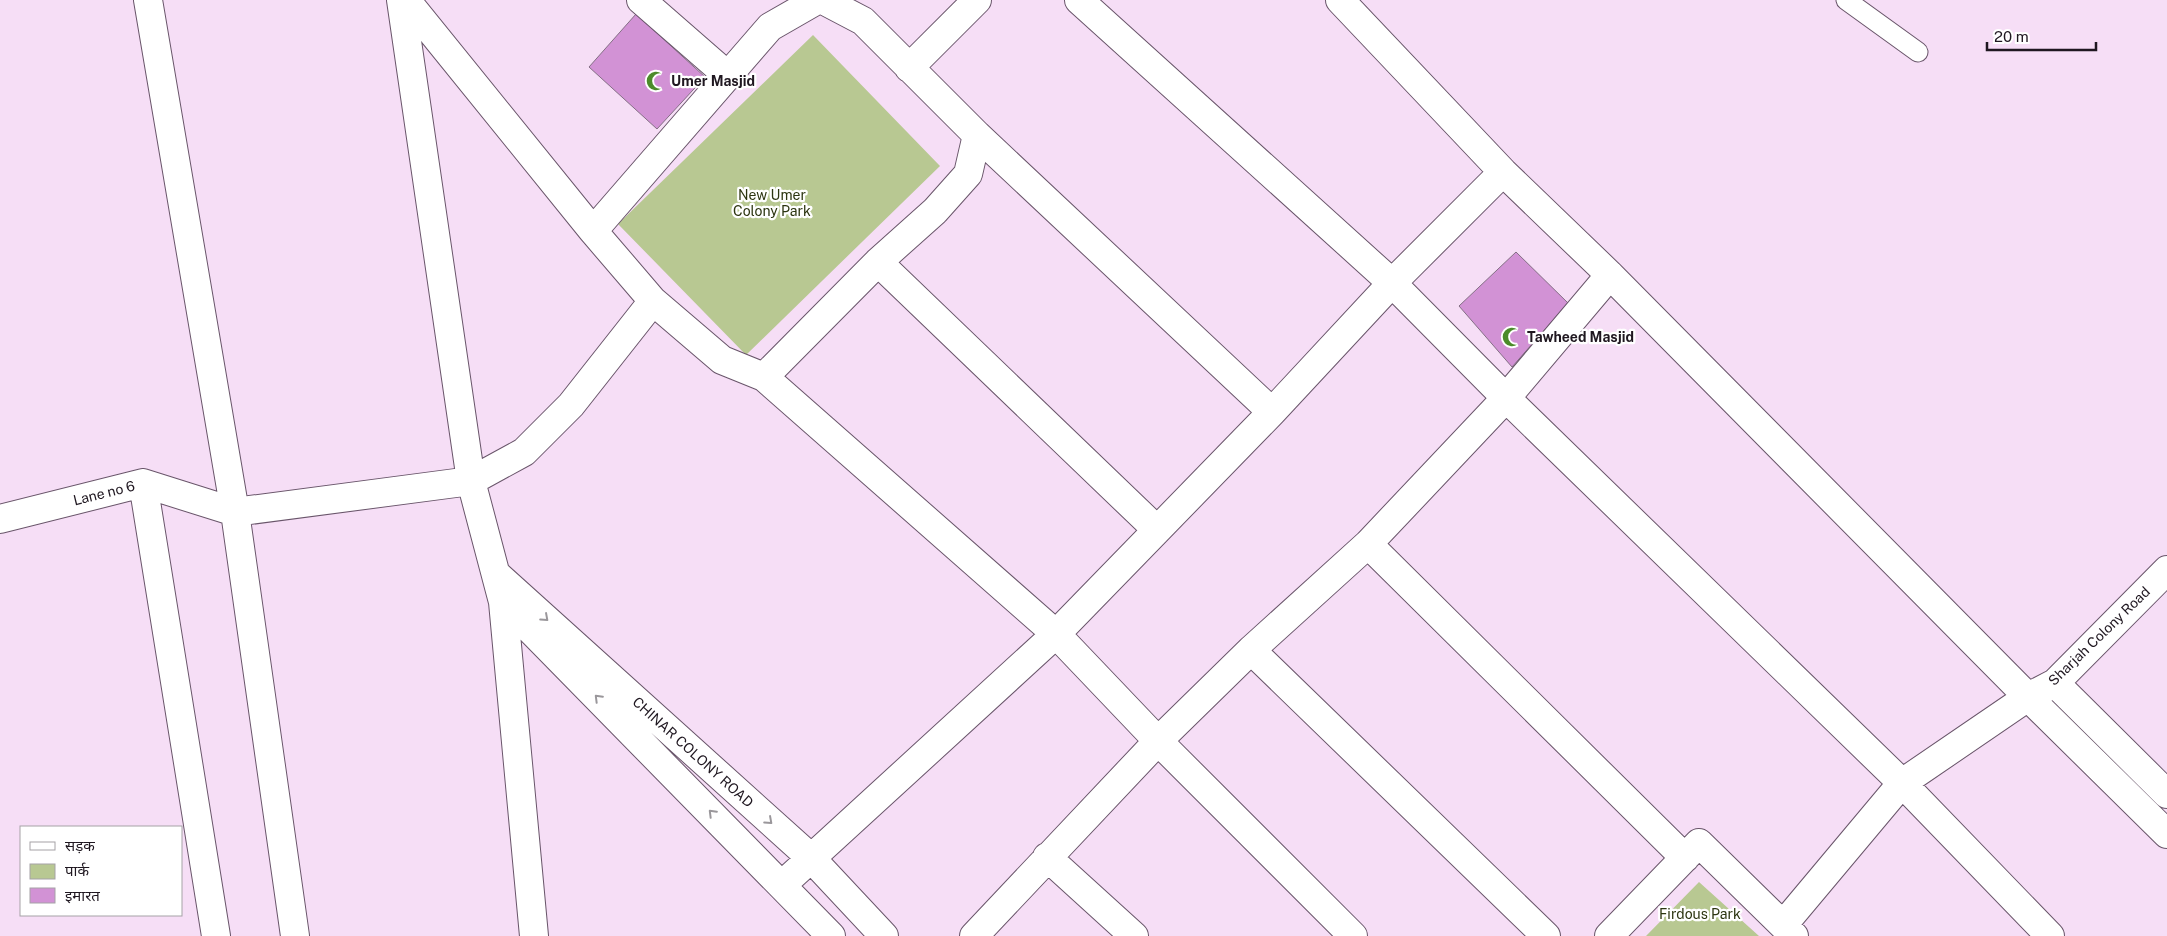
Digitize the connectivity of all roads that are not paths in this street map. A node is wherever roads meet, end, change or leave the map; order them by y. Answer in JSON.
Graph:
{"nodes":[{"id":1,"x":148,"y":0,"type":"edge"},
{"id":2,"x":401,"y":0,"type":"edge"},
{"id":3,"x":406,"y":0,"type":"edge"},
{"id":4,"x":641,"y":0,"type":"edge"},
{"id":5,"x":817,"y":0,"type":"edge"},
{"id":6,"x":823,"y":0,"type":"edge"},
{"id":7,"x":977,"y":0,"type":"edge"},
{"id":8,"x":1079,"y":0,"type":"edge"},
{"id":9,"x":1340,"y":0,"type":"edge"},
{"id":10,"x":1846,"y":0,"type":"edge"},
{"id":11,"x":1918,"y":52,"type":"dead end"},
{"id":12,"x":909,"y":68,"type":"junction"},
{"id":13,"x":727,"y":74,"type":"junction"},
{"id":14,"x":977,"y":135,"type":"junction"},
{"id":15,"x":1502,"y":172,"type":"junction"},
{"id":16,"x":594,"y":230,"type":"junction"},
{"id":17,"x":878,"y":262,"type":"junction"},
{"id":18,"x":1610,"y":275,"type":"junction"},
{"id":19,"x":1392,"y":283,"type":"junction"},
{"id":20,"x":653,"y":301,"type":"junction"},
{"id":21,"x":764,"y":377,"type":"junction"},
{"id":22,"x":1506,"y":398,"type":"junction"},
{"id":23,"x":1272,"y":412,"type":"junction"},
{"id":24,"x":471,"y":481,"type":"junction"},
{"id":25,"x":143,"y":483,"type":"junction"},
{"id":26,"x":235,"y":512,"type":"junction"},
{"id":27,"x":0,"y":519,"type":"edge"},
{"id":28,"x":1156,"y":529,"type":"junction"},
{"id":29,"x":1368,"y":544,"type":"junction"},
{"id":30,"x":2167,"y":570,"type":"edge"},
{"id":31,"x":496,"y":574,"type":"junction"},
{"id":32,"x":503,"y":602,"type":"junction"},
{"id":33,"x":1056,"y":634,"type":"junction"},
{"id":34,"x":1251,"y":650,"type":"junction"},
{"id":35,"x":2055,"y":683,"type":"junction"},
{"id":36,"x":2028,"y":697,"type":"junction"},
{"id":37,"x":1158,"y":741,"type":"junction"},
{"id":38,"x":1902,"y":783,"type":"junction"},
{"id":39,"x":2167,"y":794,"type":"edge"},
{"id":40,"x":2167,"y":834,"type":"edge"},
{"id":41,"x":1047,"y":857,"type":"junction"},
{"id":42,"x":811,"y":858,"type":"junction"},
{"id":43,"x":1684,"y":858,"type":"junction"},
{"id":44,"x":783,"y":884,"type":"junction"},
{"id":45,"x":1789,"y":931,"type":"edge"},
{"id":46,"x":216,"y":936,"type":"edge"},
{"id":47,"x":295,"y":936,"type":"edge"},
{"id":48,"x":533,"y":936,"type":"edge"},
{"id":49,"x":831,"y":936,"type":"edge"},
{"id":50,"x":884,"y":936,"type":"edge"},
{"id":51,"x":974,"y":936,"type":"edge"},
{"id":52,"x":1134,"y":936,"type":"edge"},
{"id":53,"x":1352,"y":936,"type":"edge"},
{"id":54,"x":1546,"y":936,"type":"edge"},
{"id":55,"x":1609,"y":936,"type":"edge"},
{"id":56,"x":2050,"y":936,"type":"edge"}],
"edges":[{"from":1,"to":26,"type":"street"},
{"from":2,"to":24,"type":"street"},
{"from":3,"to":16,"type":"street"},
{"from":4,"to":13,"type":"street"},
{"from":5,"to":13,"type":"street"},
{"from":6,"to":12,"type":"street"},
{"from":7,"to":12,"type":"street"},
{"from":8,"to":19,"type":"street"},
{"from":9,"to":15,"type":"street"},
{"from":10,"to":11,"type":"lane"},
{"from":12,"to":14,"type":"street"},
{"from":13,"to":16,"type":"street"},
{"from":14,"to":17,"type":"street"},
{"from":14,"to":23,"type":"street"},
{"from":15,"to":18,"type":"street"},
{"from":15,"to":19,"type":"street"},
{"from":16,"to":20,"type":"street"},
{"from":17,"to":21,"type":"street"},
{"from":17,"to":28,"type":"street"},
{"from":18,"to":22,"type":"street"},
{"from":18,"to":36,"type":"street"},
{"from":19,"to":22,"type":"street"},
{"from":19,"to":23,"type":"street"},
{"from":20,"to":21,"type":"street"},
{"from":20,"to":24,"type":"street"},
{"from":21,"to":33,"type":"street"},
{"from":22,"to":29,"type":"street"},
{"from":22,"to":38,"type":"street"},
{"from":23,"to":28,"type":"street"},
{"from":24,"to":26,"type":"street"},
{"from":24,"to":31,"type":"street"},
{"from":25,"to":26,"type":"street","name":"Lane no 6"},
{"from":25,"to":27,"type":"street","name":"Lane no 6"},
{"from":25,"to":46,"type":"street"},
{"from":26,"to":47,"type":"street"},
{"from":28,"to":33,"type":"street"},
{"from":29,"to":34,"type":"street"},
{"from":29,"to":43,"type":"street"},
{"from":30,"to":35,"type":"street","name":"Sharjah Colony Road"},
{"from":31,"to":32,"type":"street"},
{"from":31,"to":42,"type":"street","name":"CHINAR COLONY ROAD","one_way":true},
{"from":44,"to":32,"type":"street","name":"CHINAR COLONY ROAD","one_way":true},
{"from":32,"to":48,"type":"street"},
{"from":33,"to":37,"type":"street"},
{"from":33,"to":42,"type":"street"},
{"from":34,"to":37,"type":"street"},
{"from":34,"to":54,"type":"street"},
{"from":35,"to":36,"type":"street","name":"Sharjah Colony Road"},
{"from":35,"to":39,"type":"street"},
{"from":36,"to":38,"type":"street","name":"Sharjah Colony Road"},
{"from":36,"to":40,"type":"street"},
{"from":37,"to":41,"type":"street"},
{"from":37,"to":53,"type":"street"},
{"from":38,"to":45,"type":"street","name":"Sharjah Colony Road"},
{"from":38,"to":56,"type":"street"},
{"from":41,"to":51,"type":"street"},
{"from":41,"to":52,"type":"street"},
{"from":42,"to":44,"type":"street"},
{"from":42,"to":50,"type":"street","name":"CHINAR COLONY ROAD"},
{"from":43,"to":45,"type":"street"},
{"from":43,"to":55,"type":"street"},
{"from":44,"to":49,"type":"street","name":"CHINAR COLONY ROAD"}]}
